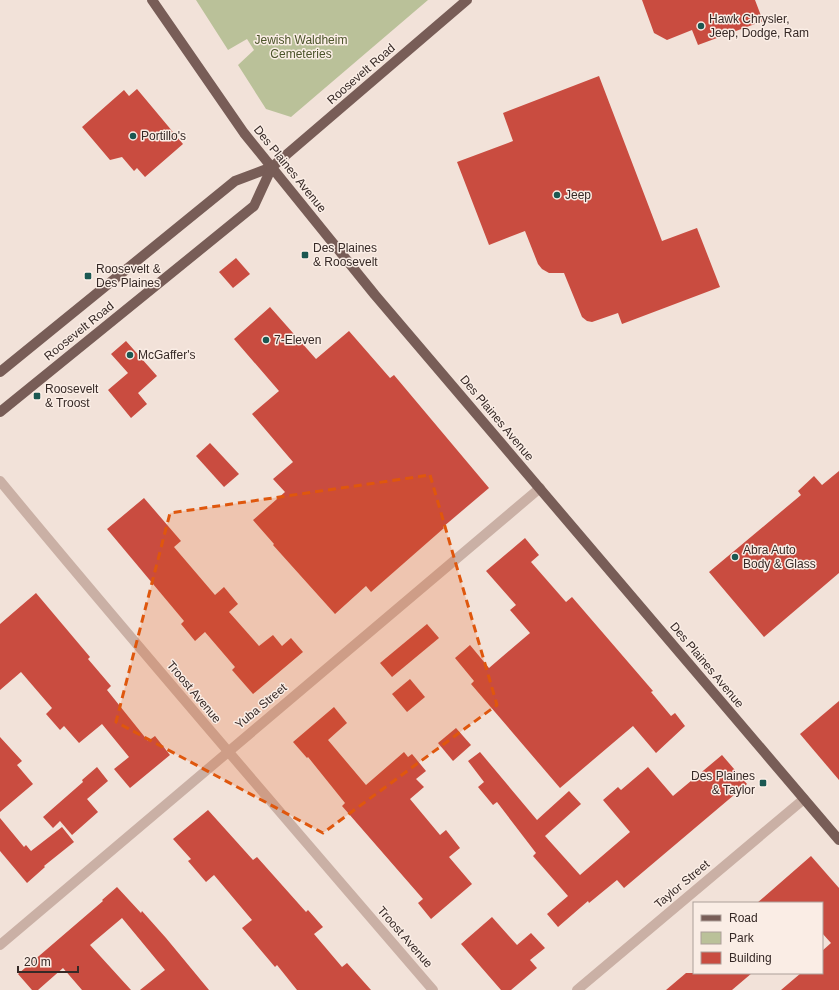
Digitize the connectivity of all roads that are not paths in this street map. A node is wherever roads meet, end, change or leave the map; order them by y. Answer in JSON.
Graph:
{"nodes":[{"id":1,"x":152,"y":0,"type":"edge"},
{"id":2,"x":467,"y":0,"type":"edge"},
{"id":3,"x":272,"y":167,"type":"junction"},
{"id":4,"x":0,"y":372,"type":"edge"},
{"id":5,"x":0,"y":412,"type":"edge"},
{"id":6,"x":0,"y":481,"type":"edge"},
{"id":7,"x":540,"y":488,"type":"junction"},
{"id":8,"x":228,"y":752,"type":"junction"},
{"id":9,"x":804,"y":799,"type":"junction"},
{"id":10,"x":839,"y":840,"type":"edge"},
{"id":11,"x":0,"y":945,"type":"edge"},
{"id":12,"x":433,"y":990,"type":"edge"},
{"id":13,"x":577,"y":990,"type":"edge"}],
"edges":[{"from":1,"to":3,"type":"main road","name":"Des Plaines Avenue"},
{"from":2,"to":3,"type":"main road","name":"Roosevelt Road"},
{"from":3,"to":4,"type":"main road","name":"Roosevelt Road"},
{"from":3,"to":5,"type":"main road","name":"Roosevelt Road"},
{"from":3,"to":7,"type":"main road","name":"Des Plaines Avenue"},
{"from":6,"to":8,"type":"street","name":"Troost Avenue"},
{"from":7,"to":8,"type":"street","name":"Yuba Street"},
{"from":7,"to":9,"type":"main road","name":"Des Plaines Avenue"},
{"from":8,"to":11,"type":"street","name":"Yuba Street"},
{"from":8,"to":12,"type":"street","name":"Troost Avenue"},
{"from":9,"to":10,"type":"main road","name":"Des Plaines Avenue"},
{"from":9,"to":13,"type":"street","name":"Taylor Street"}]}
